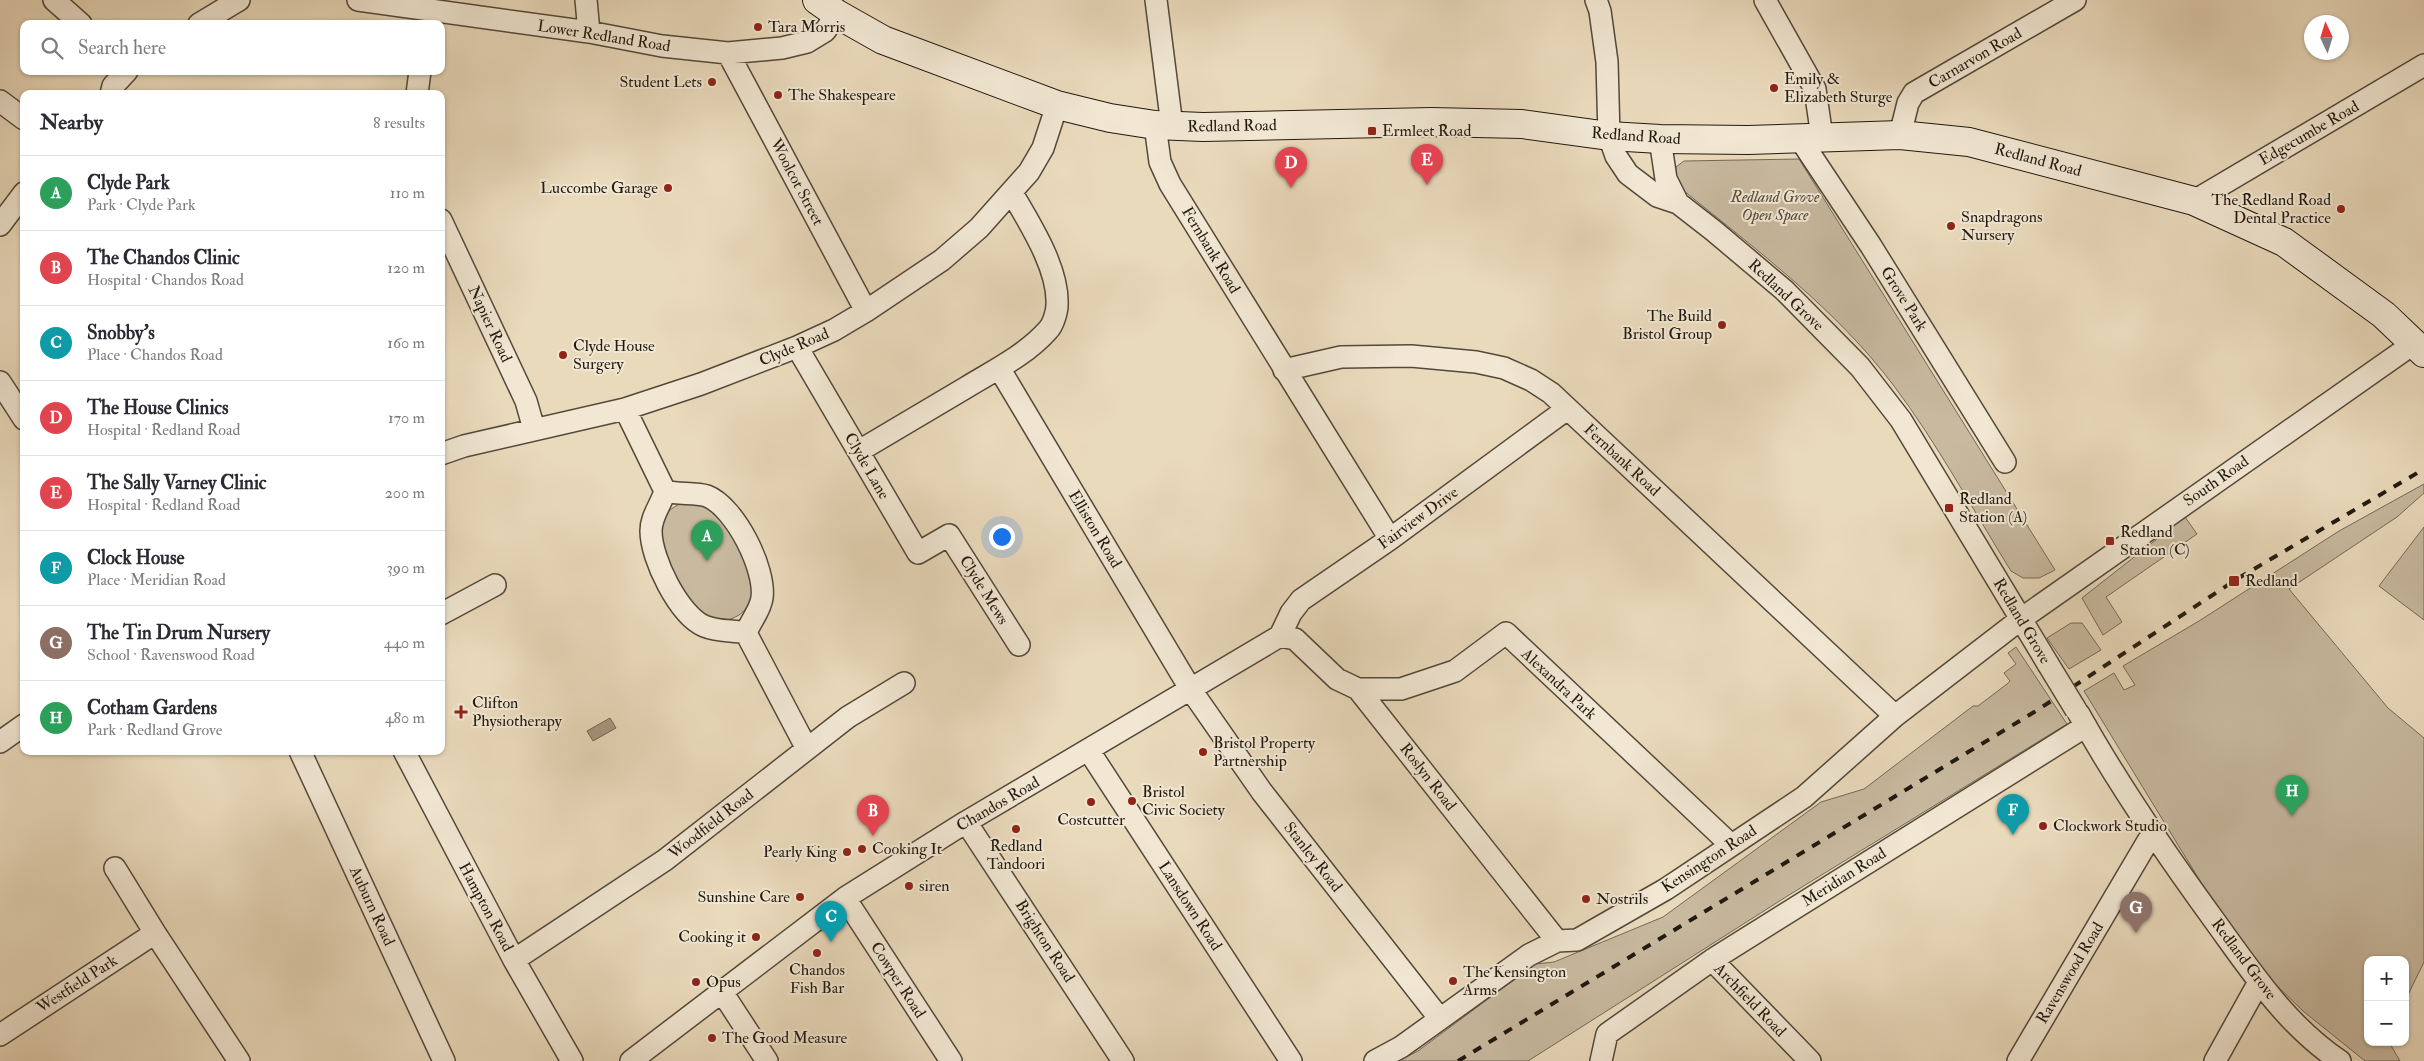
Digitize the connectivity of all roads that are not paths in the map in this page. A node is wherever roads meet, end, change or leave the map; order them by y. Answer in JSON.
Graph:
{"nodes":[{"id":1,"x":54,"y":0,"type":"edge"},
{"id":2,"x":239,"y":0,"type":"edge"},
{"id":3,"x":358,"y":0,"type":"edge"},
{"id":4,"x":586,"y":0,"type":"edge"},
{"id":5,"x":1156,"y":0,"type":"edge"},
{"id":6,"x":1596,"y":0,"type":"edge"},
{"id":7,"x":1765,"y":0,"type":"edge"},
{"id":8,"x":2075,"y":0,"type":"edge"},
{"id":9,"x":827,"y":7,"type":"edge"},
{"id":10,"x":427,"y":17,"type":"edge"},
{"id":11,"x":76,"y":20,"type":"edge"},
{"id":12,"x":206,"y":20,"type":"edge"},
{"id":13,"x":589,"y":32,"type":"junction"},
{"id":14,"x":728,"y":53,"type":"junction"},
{"id":15,"x":2424,"y":65,"type":"edge"},
{"id":16,"x":123,"y":75,"type":"edge"},
{"id":17,"x":419,"y":75,"type":"edge"},
{"id":18,"x":112,"y":90,"type":"edge"},
{"id":19,"x":418,"y":90,"type":"edge"},
{"id":20,"x":0,"y":102,"type":"edge"},
{"id":21,"x":1057,"y":105,"type":"junction"},
{"id":22,"x":20,"y":116,"type":"edge"},
{"id":23,"x":1164,"y":125,"type":"junction"},
{"id":24,"x":1900,"y":135,"type":"junction"},
{"id":25,"x":1609,"y":136,"type":"junction"},
{"id":26,"x":1811,"y":138,"type":"junction"},
{"id":27,"x":1660,"y":139,"type":"junction"},
{"id":28,"x":1012,"y":193,"type":"junction"},
{"id":29,"x":20,"y":198,"type":"edge"},
{"id":30,"x":2194,"y":200,"type":"junction"},
{"id":31,"x":1678,"y":203,"type":"junction"},
{"id":32,"x":0,"y":225,"type":"edge"},
{"id":33,"x":445,"y":229,"type":"edge"},
{"id":34,"x":866,"y":311,"type":"junction"},
{"id":35,"x":2420,"y":345,"type":"edge"},
{"id":36,"x":797,"y":347,"type":"junction"},
{"id":37,"x":999,"y":368,"type":"junction"},
{"id":38,"x":1284,"y":370,"type":"junction"},
{"id":39,"x":0,"y":382,"type":"edge"},
{"id":40,"x":625,"y":409,"type":"junction"},
{"id":41,"x":1567,"y":409,"type":"junction"},
{"id":42,"x":20,"y":413,"type":"edge"},
{"id":43,"x":534,"y":429,"type":"junction"},
{"id":44,"x":859,"y":451,"type":"junction"},
{"id":45,"x":445,"y":453,"type":"edge"},
{"id":46,"x":2005,"y":462,"type":"dead end"},
{"id":47,"x":665,"y":491,"type":"junction"},
{"id":48,"x":950,"y":535,"type":"joint"},
{"id":49,"x":1390,"y":539,"type":"junction"},
{"id":50,"x":495,"y":585,"type":"dead end"},
{"id":51,"x":445,"y":612,"type":"edge"},
{"id":52,"x":2021,"y":619,"type":"junction"},
{"id":53,"x":746,"y":633,"type":"junction"},
{"id":54,"x":1280,"y":636,"type":"junction"},
{"id":55,"x":1019,"y":645,"type":"dead end"},
{"id":56,"x":904,"y":683,"type":"dead end"},
{"id":57,"x":1358,"y":689,"type":"junction"},
{"id":58,"x":1191,"y":690,"type":"junction"},
{"id":59,"x":1895,"y":716,"type":"junction"},
{"id":60,"x":2081,"y":718,"type":"junction"},
{"id":61,"x":20,"y":728,"type":"edge"},
{"id":62,"x":0,"y":742,"type":"edge"},
{"id":63,"x":807,"y":749,"type":"junction"},
{"id":64,"x":1089,"y":751,"type":"junction"},
{"id":65,"x":302,"y":755,"type":"edge"},
{"id":66,"x":406,"y":755,"type":"edge"},
{"id":67,"x":966,"y":822,"type":"junction"},
{"id":68,"x":2152,"y":834,"type":"junction"},
{"id":69,"x":1731,"y":845,"type":"junction"},
{"id":70,"x":115,"y":868,"type":"dead end"},
{"id":71,"x":845,"y":898,"type":"junction"},
{"id":72,"x":154,"y":933,"type":"junction"},
{"id":73,"x":1557,"y":941,"type":"junction"},
{"id":74,"x":514,"y":960,"type":"junction"},
{"id":75,"x":1712,"y":960,"type":"junction"},
{"id":76,"x":2259,"y":982,"type":"junction"},
{"id":77,"x":722,"y":992,"type":"junction"},
{"id":78,"x":1440,"y":1019,"type":"junction"},
{"id":79,"x":0,"y":1035,"type":"edge"},
{"id":80,"x":2329,"y":1058,"type":"edge"},
{"id":81,"x":239,"y":1061,"type":"edge"},
{"id":82,"x":444,"y":1061,"type":"edge"},
{"id":83,"x":572,"y":1061,"type":"edge"},
{"id":84,"x":631,"y":1061,"type":"edge"},
{"id":85,"x":767,"y":1061,"type":"edge"},
{"id":86,"x":951,"y":1061,"type":"edge"},
{"id":87,"x":1123,"y":1061,"type":"edge"},
{"id":88,"x":1292,"y":1061,"type":"edge"},
{"id":89,"x":1374,"y":1061,"type":"edge"},
{"id":90,"x":1601,"y":1061,"type":"edge"},
{"id":91,"x":1810,"y":1061,"type":"edge"},
{"id":92,"x":2018,"y":1061,"type":"edge"},
{"id":93,"x":2215,"y":1061,"type":"edge"}],
"edges":[{"from":1,"to":11,"type":"street"},
{"from":2,"to":12,"type":"street"},
{"from":3,"to":10,"type":"street","name":"Lower Redland Road"},
{"from":4,"to":13,"type":"street"},
{"from":5,"to":23,"type":"street"},
{"from":6,"to":25,"type":"street","name":"Redland Grove"},
{"from":7,"to":26,"type":"street"},
{"from":8,"to":24,"type":"street","name":"Carnarvon Road"},
{"from":9,"to":14,"type":"street","name":"Lower Redland Road"},
{"from":9,"to":21,"type":"street","name":"Redland Road"},
{"from":10,"to":13,"type":"street","name":"Lower Redland Road"},
{"from":13,"to":14,"type":"street","name":"Lower Redland Road"},
{"from":14,"to":34,"type":"street","name":"Woolcot Street"},
{"from":15,"to":30,"type":"street","name":"Edgecumbe Road"},
{"from":16,"to":18,"type":"street"},
{"from":17,"to":19,"type":"street"},
{"from":20,"to":22,"type":"street"},
{"from":21,"to":23,"type":"street","name":"Redland Road"},
{"from":21,"to":28,"type":"street","name":"Clyde Road"},
{"from":23,"to":25,"type":"street","name":"Redland Road"},
{"from":23,"to":38,"type":"street","name":"Fernbank Road"},
{"from":24,"to":26,"type":"street","name":"Redland Road"},
{"from":24,"to":30,"type":"street","name":"Redland Road"},
{"from":25,"to":27,"type":"street","name":"Redland Road"},
{"from":25,"to":31,"type":"street","name":"Redland Grove"},
{"from":26,"to":27,"type":"street","name":"Redland Road"},
{"from":26,"to":46,"type":"street","name":"Grove Park"},
{"from":27,"to":31,"type":"street","name":"Redland Grove"},
{"from":28,"to":34,"type":"street","name":"Clyde Road"},
{"from":28,"to":37,"type":"street"},
{"from":29,"to":32,"type":"street"},
{"from":30,"to":35,"type":"street","name":"Redland Road"},
{"from":31,"to":52,"type":"street","name":"Redland Grove"},
{"from":33,"to":43,"type":"street","name":"Napier Road"},
{"from":34,"to":36,"type":"street","name":"Clyde Road"},
{"from":35,"to":52,"type":"street","name":"South Road"},
{"from":36,"to":40,"type":"street","name":"Clyde Road"},
{"from":36,"to":44,"type":"street","name":"Clyde Lane"},
{"from":37,"to":44,"type":"street"},
{"from":37,"to":58,"type":"street","name":"Elliston Road"},
{"from":38,"to":41,"type":"street","name":"Fernbank Road"},
{"from":38,"to":49,"type":"street","name":"Fernbank Road"},
{"from":39,"to":42,"type":"street"},
{"from":40,"to":43,"type":"street","name":"Clyde Road"},
{"from":40,"to":47,"type":"street"},
{"from":41,"to":49,"type":"street","name":"Fairview Drive"},
{"from":41,"to":59,"type":"street","name":"Fernbank Road"},
{"from":43,"to":45,"type":"street","name":"Clyde Road"},
{"from":44,"to":48,"type":"street","name":"Clyde Lane"},
{"from":47,"to":53,"type":"street"},
{"from":47,"to":53,"type":"street"},
{"from":48,"to":55,"type":"street","name":"Clyde Mews"},
{"from":49,"to":54,"type":"street","name":"Fairview Drive"},
{"from":50,"to":51,"type":"street"},
{"from":52,"to":59,"type":"street","name":"Kensington Road"},
{"from":52,"to":60,"type":"street","name":"Redland Grove","bridge":true},
{"from":53,"to":63,"type":"street"},
{"from":54,"to":57,"type":"street","name":"Roslyn Road"},
{"from":54,"to":58,"type":"street","name":"Chandos Road"},
{"from":56,"to":63,"type":"street","name":"Woodfield Road"},
{"from":57,"to":69,"type":"street","name":"Alexandra Park"},
{"from":57,"to":73,"type":"street","name":"Roslyn Road"},
{"from":58,"to":64,"type":"street","name":"Chandos Road"},
{"from":58,"to":78,"type":"street","name":"Stanley Road"},
{"from":59,"to":69,"type":"street","name":"Kensington Road"},
{"from":60,"to":68,"type":"street","name":"Redland Grove"},
{"from":60,"to":75,"type":"street","name":"Meridian Road"},
{"from":61,"to":62,"type":"street"},
{"from":63,"to":74,"type":"street","name":"Woodfield Road"},
{"from":64,"to":67,"type":"street","name":"Chandos Road"},
{"from":64,"to":88,"type":"street","name":"Lansdown Road"},
{"from":65,"to":82,"type":"street","name":"Auburn Road"},
{"from":66,"to":74,"type":"street","name":"Hampton Road"},
{"from":67,"to":71,"type":"street","name":"Chandos Road"},
{"from":67,"to":87,"type":"street","name":"Brighton Road"},
{"from":68,"to":76,"type":"street","name":"Redland Grove"},
{"from":68,"to":92,"type":"street","name":"Ravenswood Road"},
{"from":69,"to":73,"type":"street","name":"Kensington Road"},
{"from":70,"to":72,"type":"street"},
{"from":71,"to":77,"type":"street","name":"Chandos Road"},
{"from":71,"to":86,"type":"street","name":"Cowper Road"},
{"from":72,"to":79,"type":"street","name":"Westfield Park"},
{"from":72,"to":81,"type":"street"},
{"from":73,"to":78,"type":"street","name":"Kensington Road"},
{"from":74,"to":83,"type":"street","name":"Hampton Road"},
{"from":75,"to":90,"type":"street","name":"Meridian Road"},
{"from":75,"to":91,"type":"street","name":"Archfield Road"},
{"from":76,"to":80,"type":"street","name":"Redland Grove"},
{"from":76,"to":93,"type":"street"},
{"from":77,"to":84,"type":"street","name":"Chandos Road"},
{"from":77,"to":85,"type":"street"},
{"from":78,"to":89,"type":"street","name":"Kensington Road"}]}
